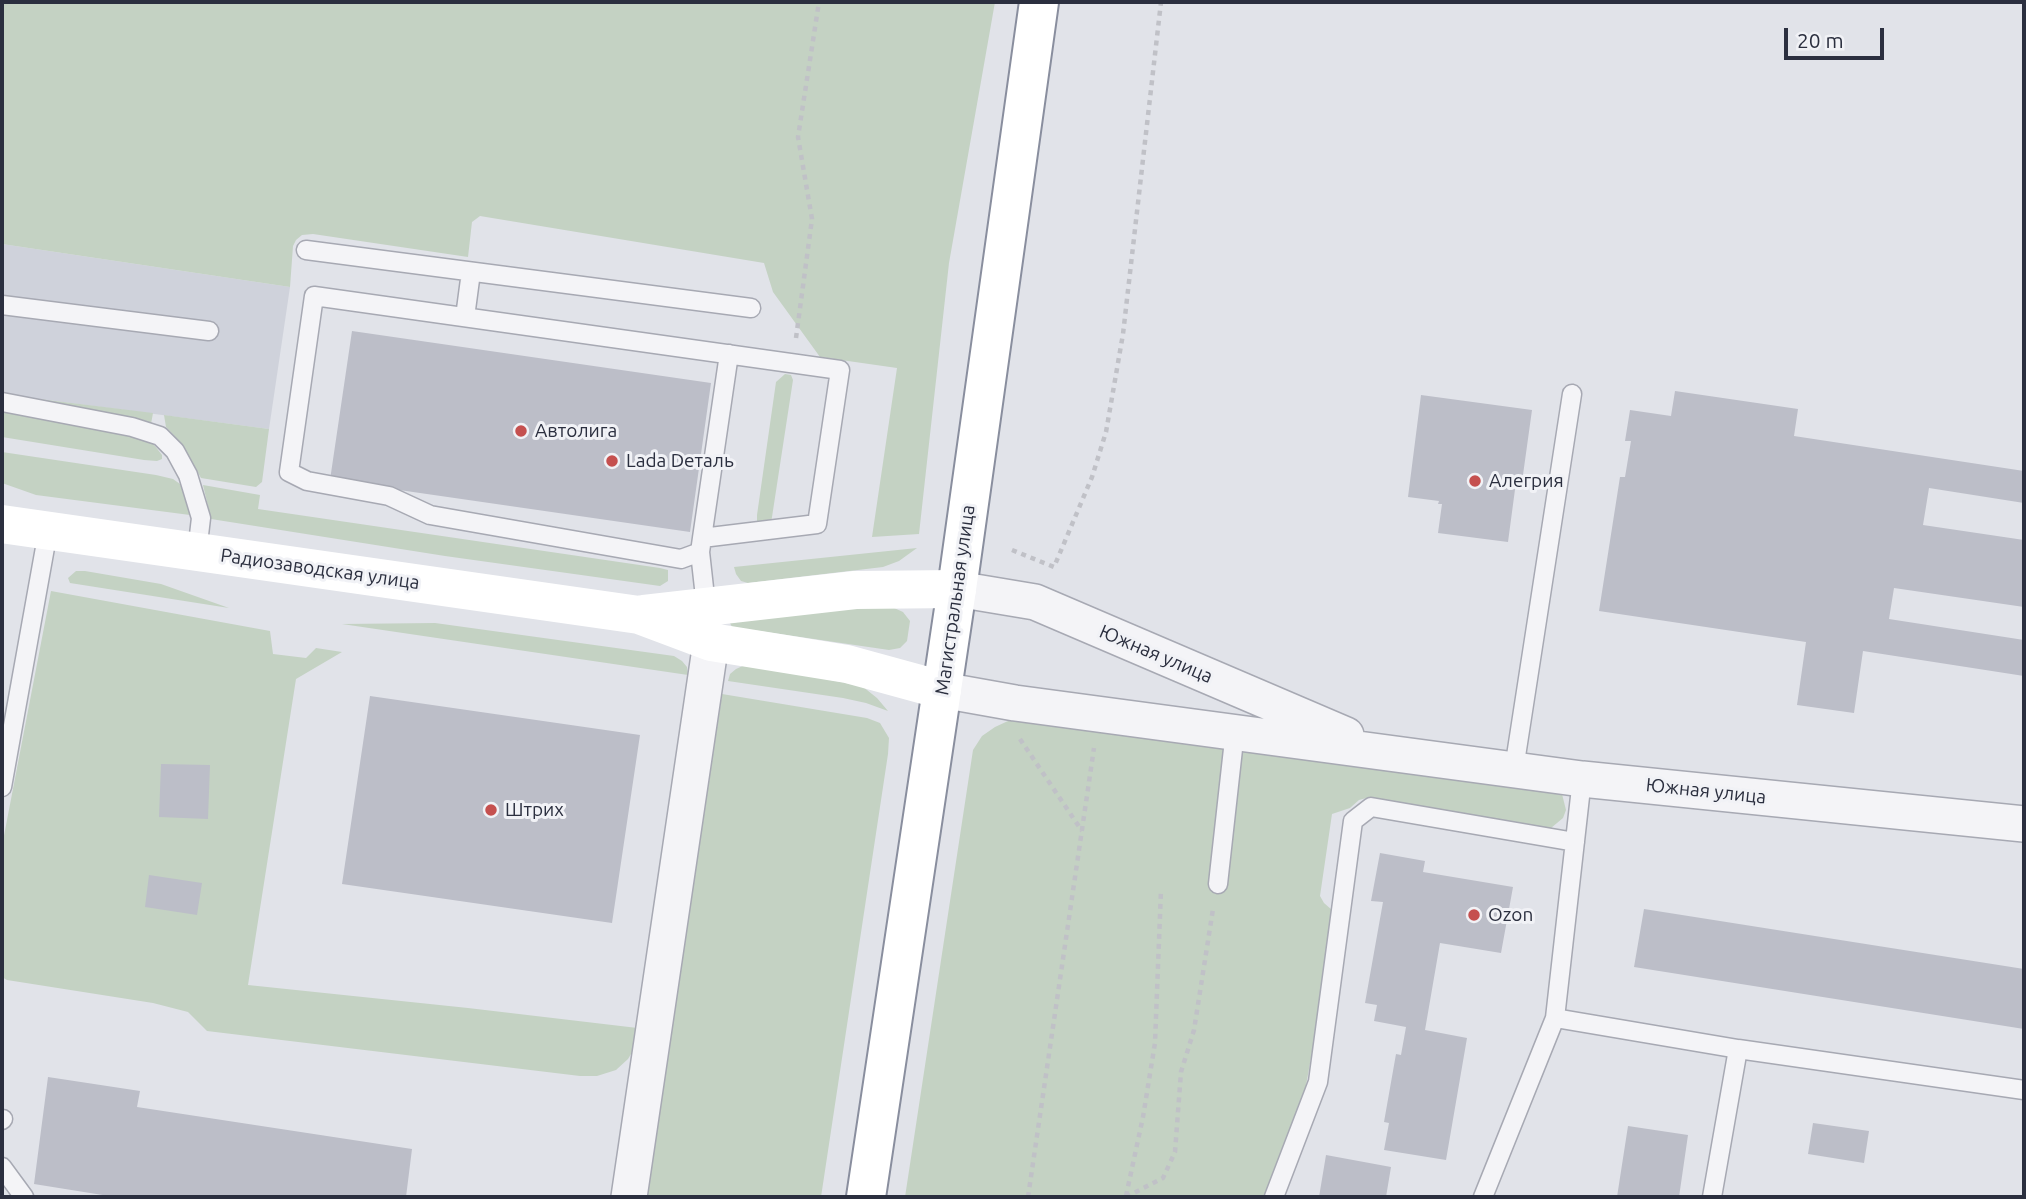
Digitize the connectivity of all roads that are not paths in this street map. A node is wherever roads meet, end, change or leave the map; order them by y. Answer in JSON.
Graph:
{"nodes":[{"id":1,"x":1040,"y":2,"type":"edge"},
{"id":2,"x":306,"y":250,"type":"dead end"},
{"id":3,"x":471,"y":272,"type":"junction"},
{"id":4,"x":2,"y":305,"type":"edge"},
{"id":5,"x":751,"y":308,"type":"dead end"},
{"id":6,"x":465,"y":317,"type":"junction"},
{"id":7,"x":209,"y":331,"type":"dead end"},
{"id":8,"x":729,"y":354,"type":"junction"},
{"id":9,"x":1572,"y":394,"type":"dead end"},
{"id":10,"x":2,"y":402,"type":"edge"},
{"id":11,"x":2,"y":524,"type":"edge"},
{"id":12,"x":48,"y":531,"type":"junction"},
{"id":13,"x":701,"y":545,"type":"junction"},
{"id":14,"x":197,"y":552,"type":"junction"},
{"id":15,"x":957,"y":589,"type":"junction"},
{"id":16,"x":709,"y":624,"type":"junction"},
{"id":17,"x":942,"y":690,"type":"junction"},
{"id":18,"x":1235,"y":731,"type":"junction"},
{"id":19,"x":1388,"y":752,"type":"junction"},
{"id":20,"x":1514,"y":769,"type":"junction"},
{"id":21,"x":1582,"y":779,"type":"junction"},
{"id":22,"x":2,"y":787,"type":"edge"},
{"id":23,"x":2024,"y":824,"type":"edge"},
{"id":24,"x":1575,"y":842,"type":"junction"},
{"id":25,"x":1218,"y":884,"type":"road end"},
{"id":26,"x":1555,"y":1018,"type":"junction"},
{"id":27,"x":1738,"y":1049,"type":"junction"},
{"id":28,"x":2024,"y":1090,"type":"edge"},
{"id":29,"x":2,"y":1167,"type":"edge"},
{"id":30,"x":24,"y":1197,"type":"edge"},
{"id":31,"x":629,"y":1197,"type":"edge"},
{"id":32,"x":866,"y":1197,"type":"edge"},
{"id":33,"x":1274,"y":1197,"type":"edge"},
{"id":34,"x":1483,"y":1197,"type":"edge"},
{"id":35,"x":1712,"y":1197,"type":"edge"}],
"edges":[{"from":1,"to":15,"type":"main road","name":"Магистральная улица"},
{"from":2,"to":3,"type":"lane"},
{"from":3,"to":5,"type":"lane"},
{"from":3,"to":6,"type":"lane"},
{"from":4,"to":7,"type":"lane"},
{"from":6,"to":8,"type":"lane"},
{"from":6,"to":13,"type":"lane"},
{"from":8,"to":13,"type":"lane"},
{"from":8,"to":13,"type":"lane"},
{"from":9,"to":20,"type":"lane"},
{"from":10,"to":14,"type":"lane"},
{"from":11,"to":12,"type":"main road","name":"Радиозаводская улица"},
{"from":12,"to":14,"type":"main road","name":"Радиозаводская улица"},
{"from":12,"to":22,"type":"lane"},
{"from":13,"to":16,"type":"lane"},
{"from":14,"to":16,"type":"main road","name":"Радиозаводская улица"},
{"from":15,"to":16,"type":"main road","name":"Радиозаводская улица"},
{"from":15,"to":17,"type":"main road","name":"Магистральная улица"},
{"from":15,"to":19,"type":"street","name":"Южная улица"},
{"from":16,"to":17,"type":"main road","name":"Радиозаводская улица"},
{"from":16,"to":31,"type":"street"},
{"from":17,"to":18,"type":"street","name":"Южная улица"},
{"from":17,"to":32,"type":"main road","name":"Магистральная улица"},
{"from":18,"to":19,"type":"street","name":"Южная улица"},
{"from":18,"to":25,"type":"lane"},
{"from":19,"to":20,"type":"street","name":"Южная улица"},
{"from":20,"to":21,"type":"street","name":"Южная улица"},
{"from":21,"to":23,"type":"street","name":"Южная улица"},
{"from":21,"to":24,"type":"lane"},
{"from":24,"to":26,"type":"lane"},
{"from":24,"to":33,"type":"lane"},
{"from":26,"to":27,"type":"lane"},
{"from":26,"to":34,"type":"lane"},
{"from":27,"to":28,"type":"lane"},
{"from":27,"to":35,"type":"lane"},
{"from":29,"to":30,"type":"lane"}]}
